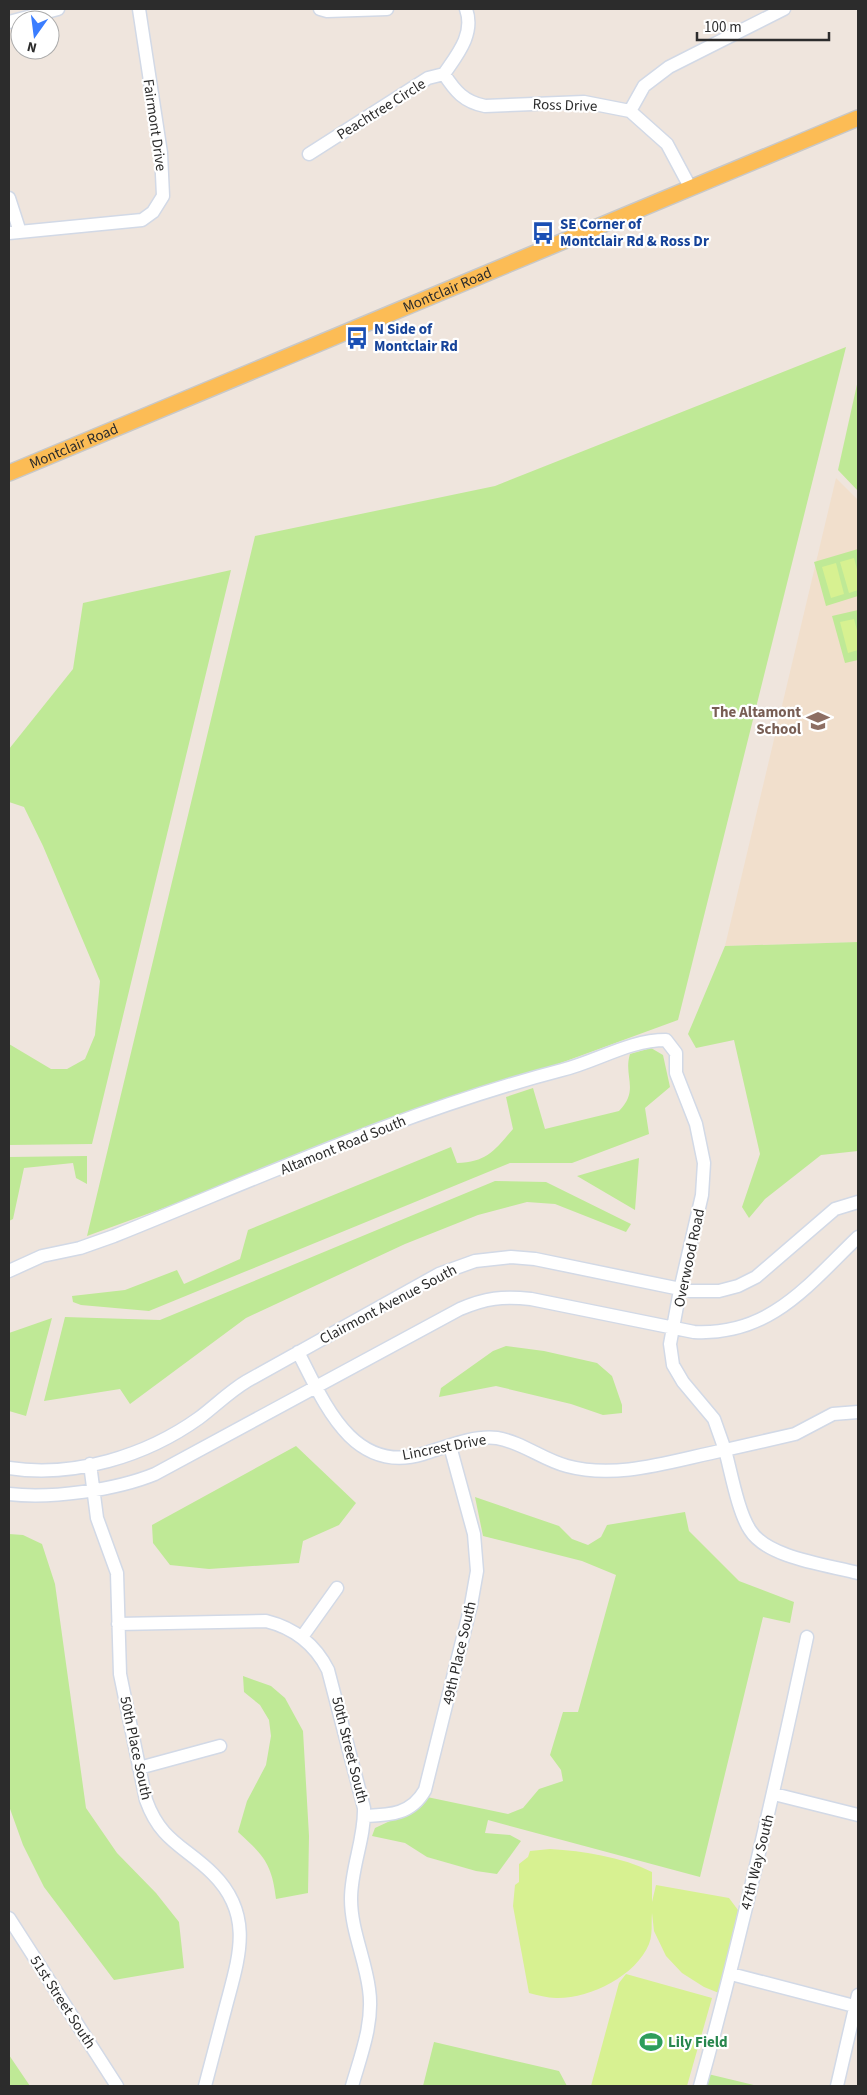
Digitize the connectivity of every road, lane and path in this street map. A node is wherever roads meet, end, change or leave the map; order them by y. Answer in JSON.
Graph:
{"nodes":[{"id":1,"x":58,"y":9,"type":"edge"},
{"id":2,"x":139,"y":9,"type":"edge"},
{"id":3,"x":320,"y":9,"type":"edge"},
{"id":4,"x":387,"y":9,"type":"edge"},
{"id":5,"x":466,"y":9,"type":"edge"},
{"id":6,"x":784,"y":9,"type":"edge"},
{"id":7,"x":9,"y":22,"type":"edge"},
{"id":8,"x":444,"y":74,"type":"junction"},
{"id":9,"x":630,"y":111,"type":"junction"},
{"id":10,"x":858,"y":118,"type":"edge"},
{"id":11,"x":309,"y":154,"type":"dead end"},
{"id":12,"x":690,"y":187,"type":"junction"},
{"id":13,"x":9,"y":198,"type":"edge"},
{"id":14,"x":14,"y":233,"type":"edge"},
{"id":15,"x":9,"y":473,"type":"edge"},
{"id":16,"x":676,"y":1053,"type":"joint"},
{"id":17,"x":858,"y":1202,"type":"edge"},
{"id":18,"x":858,"y":1237,"type":"edge"},
{"id":19,"x":9,"y":1271,"type":"edge"},
{"id":20,"x":680,"y":1290,"type":"junction"},
{"id":21,"x":673,"y":1328,"type":"junction"},
{"id":22,"x":298,"y":1352,"type":"junction"},
{"id":23,"x":317,"y":1388,"type":"junction"},
{"id":24,"x":858,"y":1412,"type":"edge"},
{"id":25,"x":450,"y":1446,"type":"junction"},
{"id":26,"x":725,"y":1450,"type":"junction"},
{"id":27,"x":90,"y":1464,"type":"junction"},
{"id":28,"x":9,"y":1468,"type":"edge"},
{"id":29,"x":93,"y":1489,"type":"junction"},
{"id":30,"x":9,"y":1494,"type":"edge"},
{"id":31,"x":858,"y":1573,"type":"edge"},
{"id":32,"x":337,"y":1588,"type":"dead end"},
{"id":33,"x":118,"y":1624,"type":"junction"},
{"id":34,"x":302,"y":1637,"type":"junction"},
{"id":35,"x":807,"y":1637,"type":"dead end"},
{"id":36,"x":220,"y":1746,"type":"dead end"},
{"id":37,"x":138,"y":1768,"type":"junction"},
{"id":38,"x":774,"y":1794,"type":"junction"},
{"id":39,"x":858,"y":1815,"type":"edge"},
{"id":40,"x":364,"y":1816,"type":"junction"},
{"id":41,"x":9,"y":1918,"type":"edge"},
{"id":42,"x":731,"y":1974,"type":"junction"},
{"id":43,"x":857,"y":2003,"type":"edge"},
{"id":44,"x":117,"y":2086,"type":"edge"},
{"id":45,"x":205,"y":2086,"type":"edge"},
{"id":46,"x":352,"y":2086,"type":"edge"},
{"id":47,"x":700,"y":2086,"type":"edge"},
{"id":48,"x":837,"y":2086,"type":"edge"}],
"edges":[{"from":1,"to":7,"type":"street"},
{"from":2,"to":14,"type":"street","name":"Fairmont Drive"},
{"from":3,"to":4,"type":"street"},
{"from":5,"to":8,"type":"street","name":"Peachtree Circle"},
{"from":6,"to":9,"type":"street"},
{"from":8,"to":9,"type":"street","name":"Ross Drive"},
{"from":8,"to":11,"type":"street","name":"Peachtree Circle"},
{"from":9,"to":12,"type":"street"},
{"from":10,"to":12,"type":"main road","name":"Montclair Road"},
{"from":12,"to":15,"type":"main road","name":"Montclair Road"},
{"from":13,"to":14,"type":"street"},
{"from":16,"to":19,"type":"street","name":"Altamont Road South"},
{"from":16,"to":20,"type":"street","name":"Overwood Road"},
{"from":17,"to":20,"type":"street","name":"Clairmont Avenue South"},
{"from":18,"to":21,"type":"street"},
{"from":20,"to":21,"type":"street","name":"Overwood Road"},
{"from":20,"to":22,"type":"street","name":"Clairmont Avenue South"},
{"from":21,"to":23,"type":"street"},
{"from":21,"to":26,"type":"street","name":"Overwood Road"},
{"from":22,"to":23,"type":"street","name":"Lincrest Drive"},
{"from":22,"to":27,"type":"street","name":"Clairmont Avenue South"},
{"from":23,"to":25,"type":"street","name":"Lincrest Drive"},
{"from":23,"to":29,"type":"street"},
{"from":24,"to":26,"type":"street","name":"Lincrest Drive"},
{"from":25,"to":26,"type":"street","name":"Lincrest Drive"},
{"from":25,"to":40,"type":"street","name":"49th Place South"},
{"from":26,"to":31,"type":"street","name":"Overwood Road"},
{"from":27,"to":28,"type":"street","name":"Clairmont Avenue South"},
{"from":27,"to":29,"type":"street","name":"50th Place South"},
{"from":29,"to":30,"type":"street"},
{"from":29,"to":33,"type":"street","name":"50th Place South"},
{"from":32,"to":34,"type":"street"},
{"from":33,"to":34,"type":"street","name":"50th Street South"},
{"from":33,"to":37,"type":"street","name":"50th Place South"},
{"from":34,"to":40,"type":"street","name":"50th Street South"},
{"from":35,"to":38,"type":"street","name":"47th Way South"},
{"from":36,"to":37,"type":"street"},
{"from":37,"to":45,"type":"street","name":"50th Place South"},
{"from":38,"to":39,"type":"street"},
{"from":38,"to":42,"type":"street","name":"47th Way South"},
{"from":40,"to":46,"type":"street","name":"50th Street South"},
{"from":41,"to":44,"type":"street","name":"51st Street South"},
{"from":42,"to":43,"type":"street"},
{"from":42,"to":47,"type":"street","name":"47th Way South"},
{"from":43,"to":48,"type":"street"}]}
